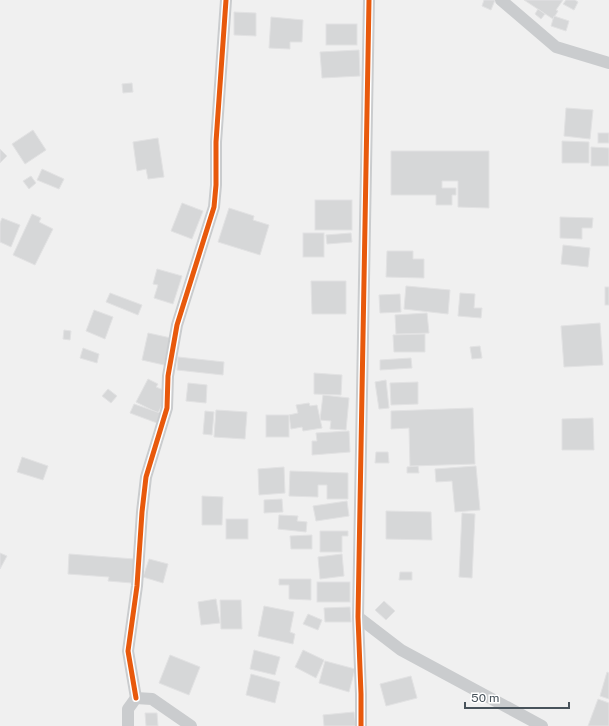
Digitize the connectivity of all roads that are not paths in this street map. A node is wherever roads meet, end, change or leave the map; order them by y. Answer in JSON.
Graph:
{"nodes":[{"id":1,"x":226,"y":0,"type":"edge"},
{"id":2,"x":369,"y":0,"type":"edge"},
{"id":3,"x":501,"y":0,"type":"edge"},
{"id":4,"x":609,"y":63,"type":"edge"},
{"id":5,"x":358,"y":617,"type":"junction"},
{"id":6,"x":136,"y":698,"type":"junction"},
{"id":7,"x":128,"y":726,"type":"edge"},
{"id":8,"x":191,"y":726,"type":"edge"},
{"id":9,"x":361,"y":726,"type":"edge"},
{"id":10,"x":542,"y":726,"type":"edge"}],
"edges":[{"from":1,"to":6,"type":"street"},
{"from":2,"to":5,"type":"street"},
{"from":3,"to":4,"type":"street"},
{"from":5,"to":9,"type":"street"},
{"from":5,"to":10,"type":"street"},
{"from":6,"to":7,"type":"street"},
{"from":6,"to":8,"type":"street"}]}
